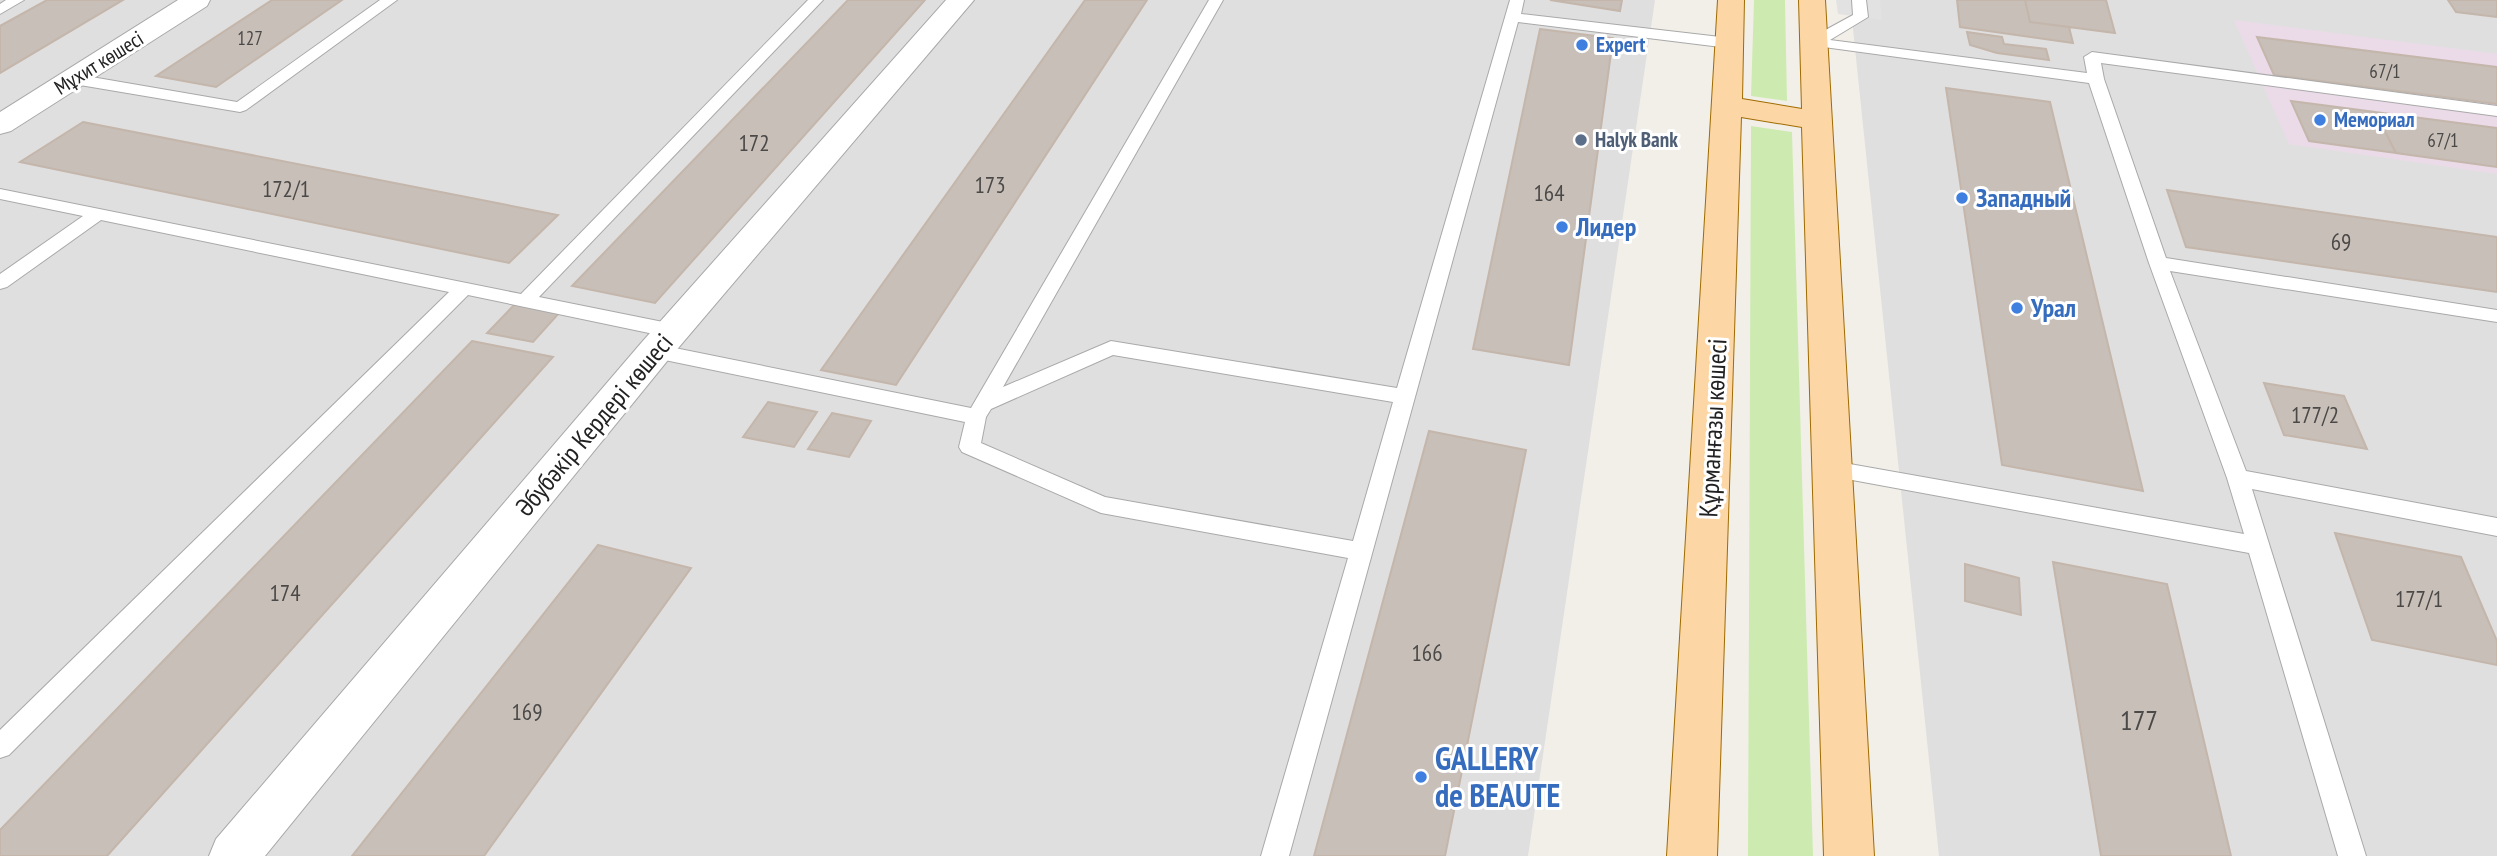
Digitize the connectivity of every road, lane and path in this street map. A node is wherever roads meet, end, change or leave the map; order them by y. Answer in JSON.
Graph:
{"nodes":[{"id":1,"x":17,"y":0,"type":"edge"},
{"id":2,"x":197,"y":0,"type":"edge"},
{"id":3,"x":390,"y":0,"type":"edge"},
{"id":4,"x":816,"y":0,"type":"edge"},
{"id":5,"x":961,"y":0,"type":"edge"},
{"id":6,"x":1216,"y":0,"type":"edge"},
{"id":7,"x":1731,"y":0,"type":"edge"},
{"id":8,"x":1812,"y":0,"type":"edge"},
{"id":9,"x":1859,"y":0,"type":"edge"},
{"id":10,"x":1515,"y":8,"type":"edge"},
{"id":11,"x":0,"y":10,"type":"edge"},
{"id":12,"x":1814,"y":42,"type":"junction"},
{"id":13,"x":1729,"y":43,"type":"junction"},
{"id":14,"x":74,"y":79,"type":"junction"},
{"id":15,"x":2096,"y":79,"type":"junction"},
{"id":16,"x":1727,"y":106,"type":"junction"},
{"id":17,"x":2497,"y":111,"type":"edge"},
{"id":18,"x":1817,"y":120,"type":"junction"},
{"id":19,"x":0,"y":125,"type":"edge"},
{"id":20,"x":0,"y":194,"type":"edge"},
{"id":21,"x":98,"y":214,"type":"junction"},
{"id":22,"x":2158,"y":263,"type":"junction"},
{"id":23,"x":0,"y":283,"type":"edge"},
{"id":24,"x":463,"y":289,"type":"junction"},
{"id":25,"x":526,"y":301,"type":"junction"},
{"id":26,"x":2497,"y":316,"type":"edge"},
{"id":27,"x":664,"y":341,"type":"junction"},
{"id":28,"x":1405,"y":397,"type":"junction"},
{"id":29,"x":980,"y":411,"type":"junction"},
{"id":30,"x":1833,"y":469,"type":"junction"},
{"id":31,"x":2238,"y":478,"type":"junction"},
{"id":32,"x":2497,"y":527,"type":"edge"},
{"id":33,"x":2256,"y":544,"type":"junction"},
{"id":34,"x":1361,"y":551,"type":"junction"},
{"id":35,"x":0,"y":747,"type":"edge"},
{"id":36,"x":234,"y":856,"type":"edge"},
{"id":37,"x":1275,"y":856,"type":"edge"},
{"id":38,"x":1692,"y":856,"type":"edge"},
{"id":39,"x":1849,"y":856,"type":"edge"},
{"id":40,"x":2352,"y":856,"type":"edge"}],
"edges":[{"from":1,"to":11,"type":"lane"},
{"from":2,"to":14,"type":"street","name":"Мұхит көшесі"},
{"from":3,"to":14,"type":"lane"},
{"from":4,"to":25,"type":"lane"},
{"from":5,"to":27,"type":"street","name":"Әбубәкір Кердері көшесі"},
{"from":6,"to":29,"type":"lane"},
{"from":7,"to":13,"type":"main road","name":"Құрманғазы көшесі"},
{"from":8,"to":12,"type":"main road"},
{"from":9,"to":12,"type":"lane"},
{"from":10,"to":13,"type":"lane"},
{"from":10,"to":28,"type":"lane"},
{"from":12,"to":15,"type":"lane"},
{"from":12,"to":18,"type":"main road"},
{"from":13,"to":16,"type":"main road","name":"Құрманғазы көшесі"},
{"from":14,"to":19,"type":"street","name":"Мұхит көшесі"},
{"from":15,"to":17,"type":"lane"},
{"from":15,"to":22,"type":"lane"},
{"from":16,"to":18,"type":"main road"},
{"from":16,"to":38,"type":"main road","name":"Құрманғазы көшесі"},
{"from":18,"to":30,"type":"main road"},
{"from":20,"to":21,"type":"lane"},
{"from":21,"to":23,"type":"lane"},
{"from":21,"to":24,"type":"lane"},
{"from":22,"to":26,"type":"lane"},
{"from":22,"to":31,"type":"lane"},
{"from":24,"to":25,"type":"lane"},
{"from":24,"to":35,"type":"lane"},
{"from":25,"to":27,"type":"lane"},
{"from":27,"to":29,"type":"lane"},
{"from":27,"to":36,"type":"street","name":"Әбубәкір Кердері көшесі"},
{"from":28,"to":29,"type":"lane"},
{"from":28,"to":34,"type":"lane"},
{"from":29,"to":34,"type":"lane"},
{"from":30,"to":33,"type":"lane"},
{"from":30,"to":39,"type":"main road"},
{"from":31,"to":32,"type":"lane"},
{"from":31,"to":33,"type":"lane"},
{"from":33,"to":40,"type":"lane"},
{"from":34,"to":37,"type":"lane"}]}
